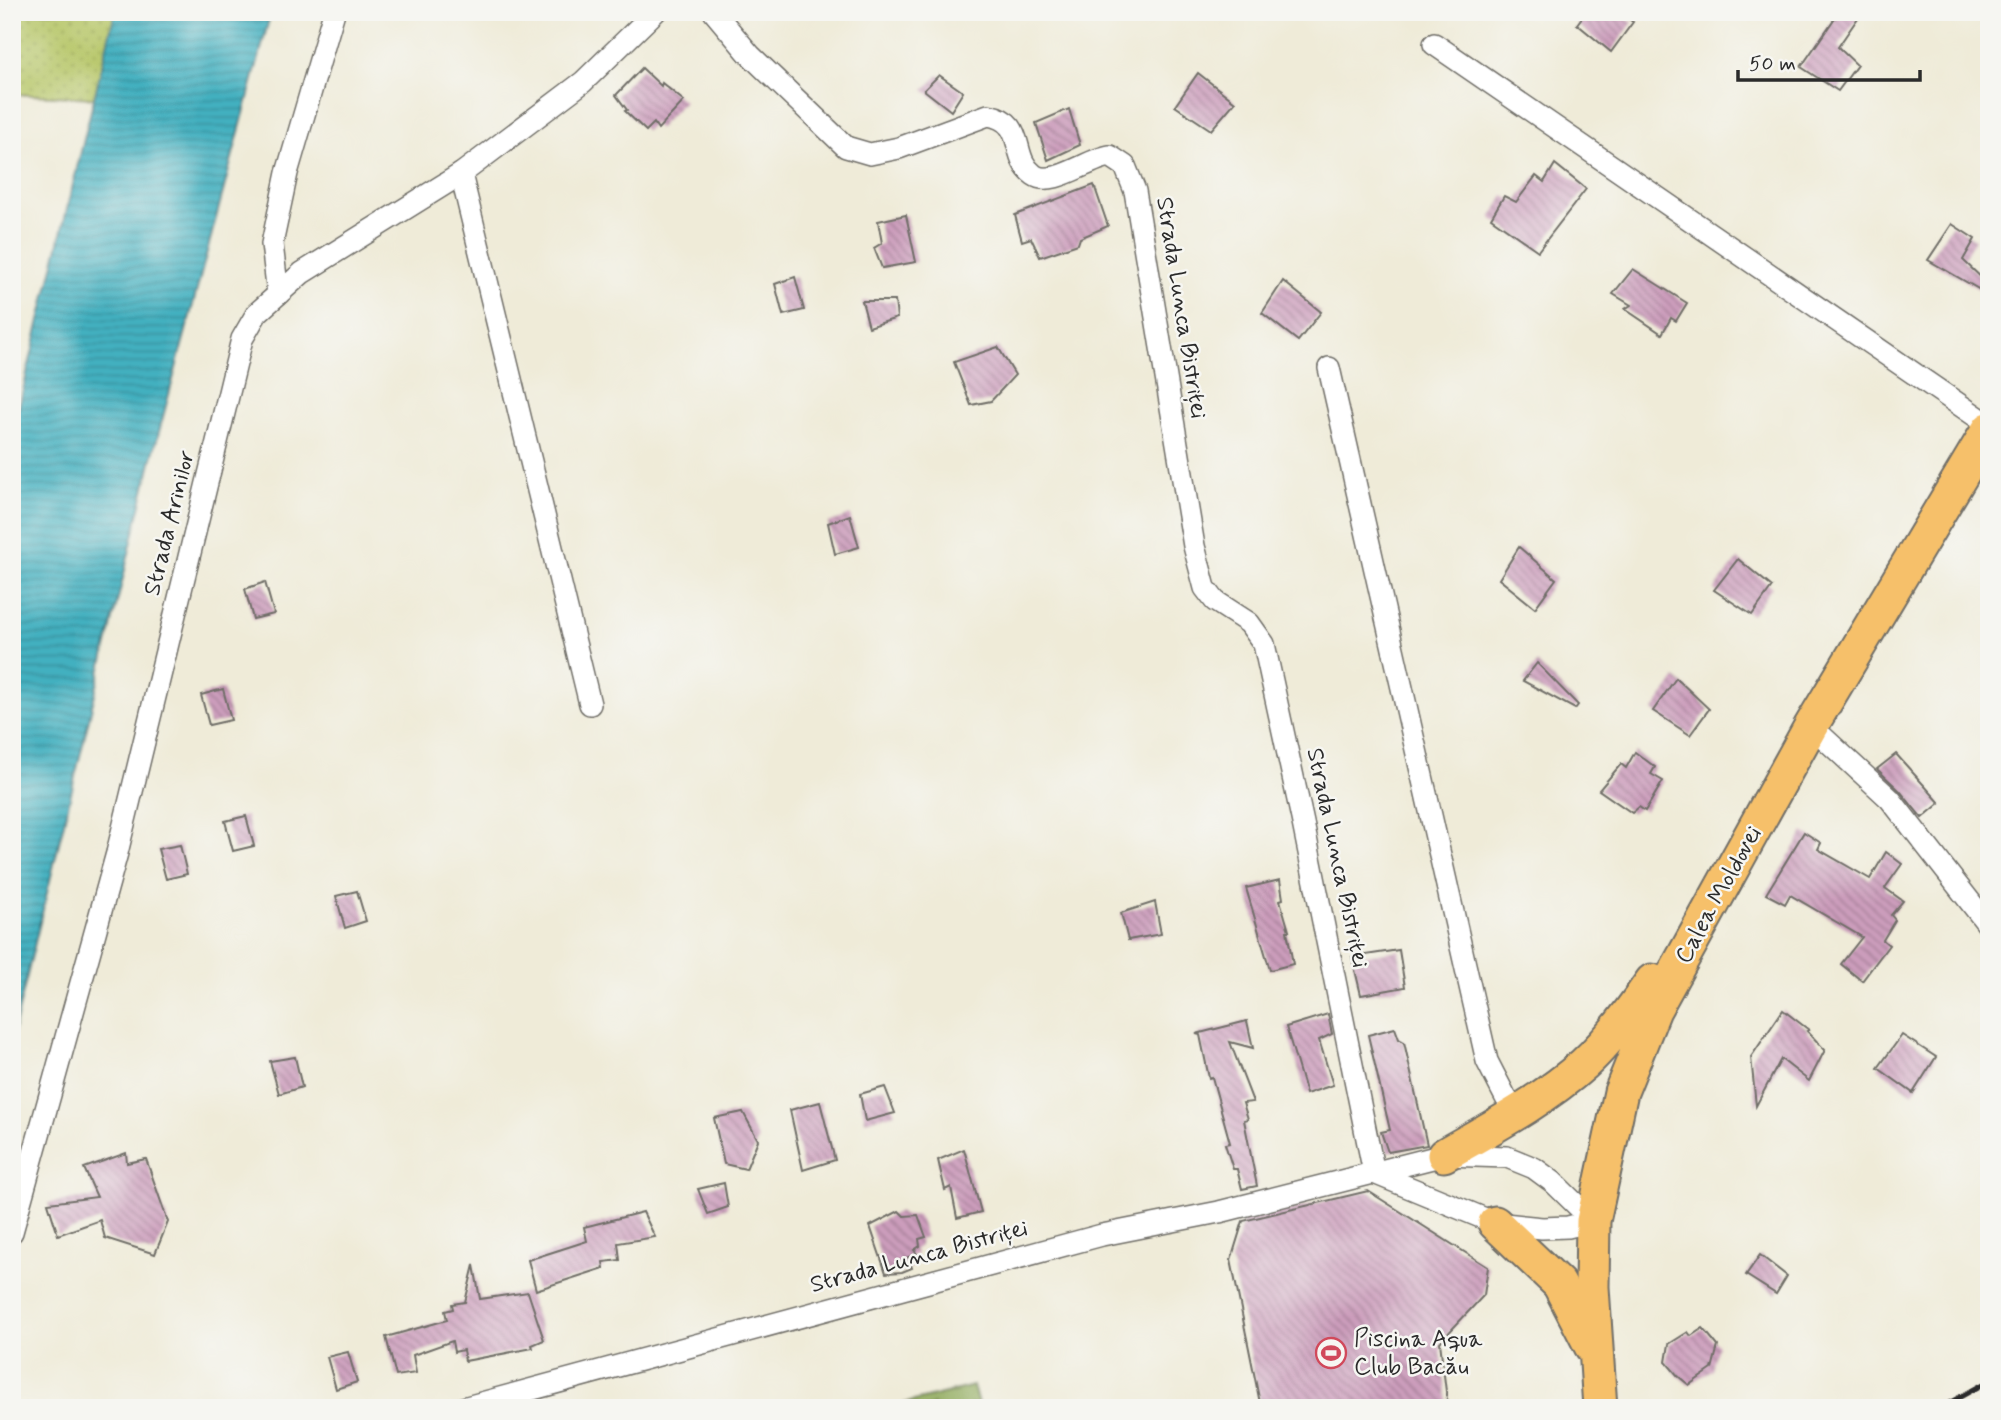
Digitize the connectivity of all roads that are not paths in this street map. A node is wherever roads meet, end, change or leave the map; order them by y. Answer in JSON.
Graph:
{"nodes":[{"id":1,"x":334,"y":12,"type":"edge"},
{"id":2,"x":655,"y":12,"type":"edge"},
{"id":3,"x":714,"y":12,"type":"edge"},
{"id":4,"x":1434,"y":44,"type":"dead end"},
{"id":5,"x":461,"y":174,"type":"junction"},
{"id":6,"x":278,"y":294,"type":"junction"},
{"id":7,"x":1329,"y":368,"type":"dead end"},
{"id":8,"x":1989,"y":427,"type":"edge"},
{"id":9,"x":590,"y":704,"type":"dead end"},
{"id":10,"x":1811,"y":726,"type":"junction"},
{"id":11,"x":1743,"y":853,"type":"junction"},
{"id":12,"x":1989,"y":926,"type":"edge"},
{"id":13,"x":1518,"y":1112,"type":"junction"},
{"id":14,"x":1444,"y":1155,"type":"junction"},
{"id":15,"x":1374,"y":1173,"type":"junction"},
{"id":16,"x":1593,"y":1221,"type":"junction"},
{"id":17,"x":1495,"y":1223,"type":"junction"},
{"id":18,"x":12,"y":1231,"type":"edge"},
{"id":19,"x":1596,"y":1355,"type":"junction"},
{"id":20,"x":463,"y":1408,"type":"edge"},
{"id":21,"x":1600,"y":1408,"type":"edge"}],
"edges":[{"from":1,"to":6,"type":"street"},
{"from":2,"to":5,"type":"street","name":"Strada Arinilor"},
{"from":3,"to":15,"type":"street","name":"Strada Lunca Bistriței"},
{"from":4,"to":8,"type":"street"},
{"from":5,"to":6,"type":"street","name":"Strada Arinilor"},
{"from":5,"to":9,"type":"street"},
{"from":6,"to":18,"type":"street","name":"Strada Arinilor"},
{"from":7,"to":13,"type":"street"},
{"from":8,"to":10,"type":"main road","name":"Calea Moldovei"},
{"from":10,"to":11,"type":"main road","name":"Calea Moldovei"},
{"from":10,"to":12,"type":"street"},
{"from":11,"to":13,"type":"main road"},
{"from":11,"to":16,"type":"main road","name":"Calea Moldovei"},
{"from":13,"to":14,"type":"main road"},
{"from":14,"to":15,"type":"street"},
{"from":14,"to":16,"type":"street"},
{"from":15,"to":17,"type":"street"},
{"from":15,"to":20,"type":"street","name":"Strada Lunca Bistriței"},
{"from":16,"to":17,"type":"street"},
{"from":16,"to":19,"type":"main road","name":"Calea Moldovei"},
{"from":17,"to":19,"type":"main road"},
{"from":19,"to":21,"type":"main road","name":"Calea Moldovei"}]}
